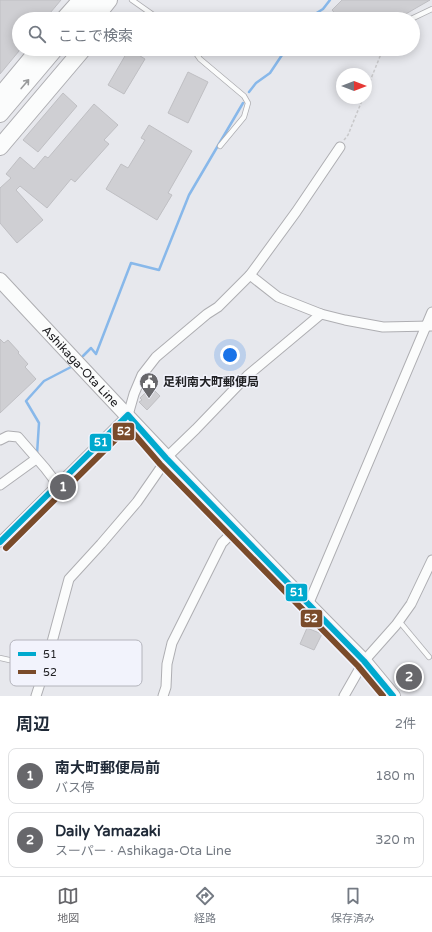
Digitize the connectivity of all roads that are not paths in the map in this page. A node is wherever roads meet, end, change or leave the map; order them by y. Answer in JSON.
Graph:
{"nodes":[{"id":1,"x":81,"y":0,"type":"edge"},
{"id":2,"x":95,"y":0,"type":"edge"},
{"id":3,"x":109,"y":0,"type":"edge"},
{"id":4,"x":122,"y":0,"type":"edge"},
{"id":5,"x":132,"y":0,"type":"edge"},
{"id":6,"x":432,"y":9,"type":"edge"},
{"id":7,"x":70,"y":12,"type":"edge"},
{"id":8,"x":86,"y":12,"type":"edge"},
{"id":9,"x":100,"y":12,"type":"edge"},
{"id":10,"x":113,"y":12,"type":"edge"},
{"id":11,"x":149,"y":12,"type":"edge"},
{"id":12,"x":420,"y":15,"type":"edge"},
{"id":13,"x":33,"y":56,"type":"edge"},
{"id":14,"x":49,"y":56,"type":"edge"},
{"id":15,"x":63,"y":56,"type":"edge"},
{"id":16,"x":78,"y":56,"type":"edge"},
{"id":17,"x":198,"y":56,"type":"edge"},
{"id":18,"x":0,"y":96,"type":"edge"},
{"id":19,"x":0,"y":114,"type":"edge"},
{"id":20,"x":0,"y":132,"type":"edge"},
{"id":21,"x":220,"y":146,"type":"dead end"},
{"id":22,"x":0,"y":147,"type":"edge"},
{"id":23,"x":340,"y":147,"type":"road end"},
{"id":24,"x":250,"y":275,"type":"junction"},
{"id":25,"x":0,"y":280,"type":"edge"},
{"id":26,"x":432,"y":312,"type":"edge"},
{"id":27,"x":321,"y":314,"type":"junction"},
{"id":28,"x":429,"y":326,"type":"edge"},
{"id":29,"x":128,"y":415,"type":"junction"},
{"id":30,"x":0,"y":440,"type":"edge"},
{"id":31,"x":166,"y":458,"type":"junction"},
{"id":32,"x":36,"y":459,"type":"junction"},
{"id":33,"x":0,"y":485,"type":"edge"},
{"id":34,"x":58,"y":485,"type":"junction"},
{"id":35,"x":235,"y":530,"type":"junction"},
{"id":36,"x":0,"y":542,"type":"edge"},
{"id":37,"x":432,"y":561,"type":"edge"},
{"id":38,"x":308,"y":605,"type":"junction"},
{"id":39,"x":399,"y":621,"type":"junction"},
{"id":40,"x":53,"y":640,"type":"edge"},
{"id":41,"x":429,"y":657,"type":"dead end"},
{"id":42,"x":0,"y":658,"type":"edge"},
{"id":43,"x":10,"y":660,"type":"edge"},
{"id":44,"x":364,"y":661,"type":"junction"},
{"id":45,"x":40,"y":686,"type":"edge"},
{"id":46,"x":36,"y":696,"type":"edge"},
{"id":47,"x":163,"y":696,"type":"edge"},
{"id":48,"x":344,"y":696,"type":"edge"},
{"id":49,"x":393,"y":696,"type":"edge"}],
"edges":[{"from":1,"to":7,"type":"highway"},
{"from":2,"to":8,"type":"highway"},
{"from":3,"to":9,"type":"highway"},
{"from":4,"to":10,"type":"highway"},
{"from":5,"to":11,"type":"lane"},
{"from":6,"to":12,"type":"lane"},
{"from":13,"to":18,"type":"highway"},
{"from":19,"to":14,"type":"highway","one_way":true},
{"from":15,"to":20,"type":"highway"},
{"from":16,"to":22,"type":"highway"},
{"from":17,"to":21,"type":"lane"},
{"from":23,"to":24,"type":"street"},
{"from":24,"to":27,"type":"street"},
{"from":24,"to":29,"type":"street"},
{"from":25,"to":29,"type":"main road","name":"Ashikaga-Ota Line"},
{"from":26,"to":28,"type":"street"},
{"from":27,"to":28,"type":"street"},
{"from":27,"to":31,"type":"street"},
{"from":28,"to":38,"type":"street"},
{"from":29,"to":31,"type":"main road","name":"Ashikaga-Ota Line"},
{"from":29,"to":34,"type":"street"},
{"from":30,"to":32,"type":"street"},
{"from":31,"to":35,"type":"main road","name":"Ashikaga-Ota Line"},
{"from":31,"to":40,"type":"street"},
{"from":32,"to":33,"type":"street"},
{"from":32,"to":34,"type":"street"},
{"from":34,"to":36,"type":"street"},
{"from":35,"to":38,"type":"main road","name":"Ashikaga-Ota Line"},
{"from":35,"to":47,"type":"street"},
{"from":37,"to":39,"type":"street"},
{"from":38,"to":44,"type":"main road","name":"Ashikaga-Ota Line"},
{"from":39,"to":41,"type":"lane"},
{"from":39,"to":44,"type":"street"},
{"from":42,"to":43,"type":"lane"},
{"from":44,"to":48,"type":"street"},
{"from":44,"to":49,"type":"main road","name":"Ashikaga-Ota Line"},
{"from":45,"to":46,"type":"street"}]}
